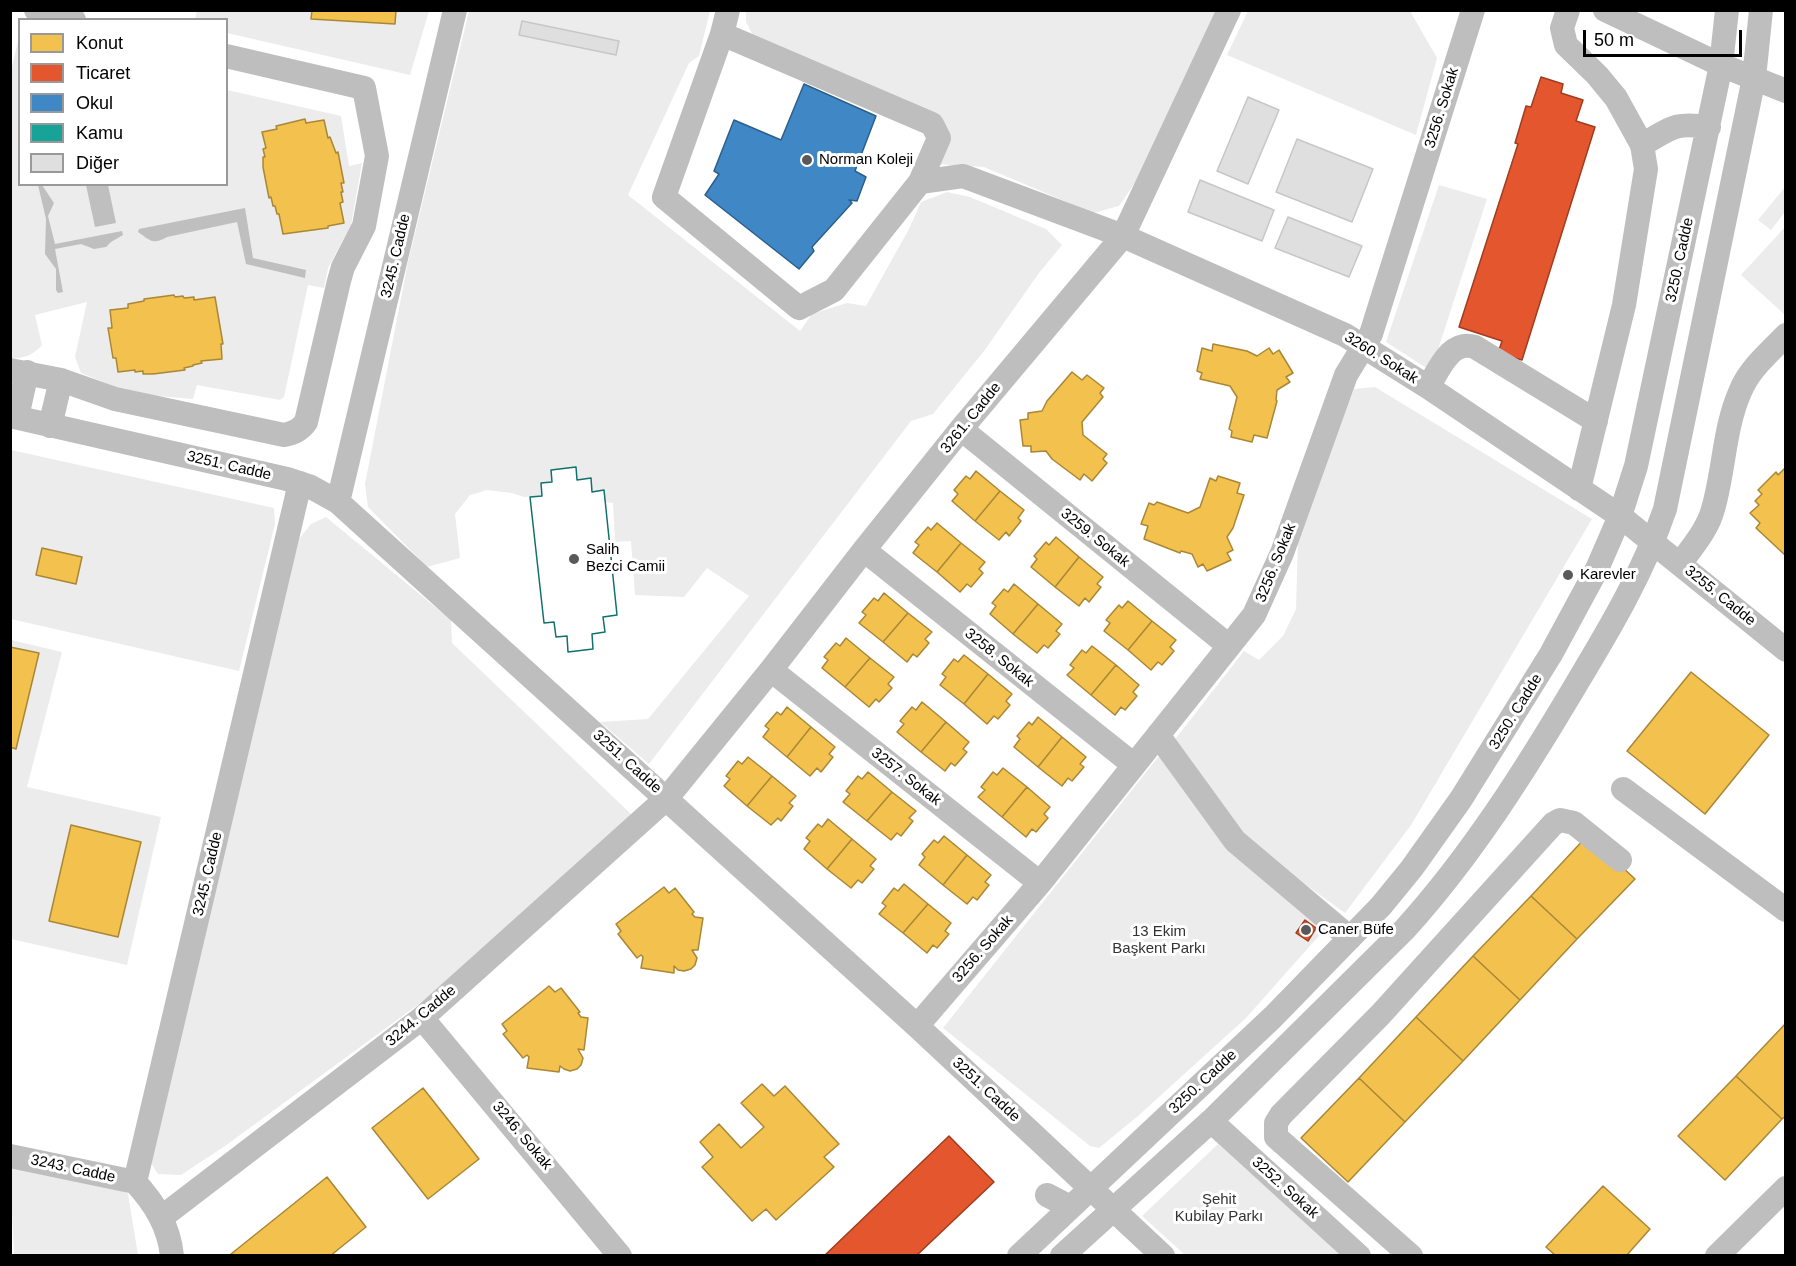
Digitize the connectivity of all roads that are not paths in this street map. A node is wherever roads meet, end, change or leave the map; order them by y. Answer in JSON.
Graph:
{"nodes":[{"id":1,"x":36,"y":10,"type":"edge"},
{"id":2,"x":455,"y":10,"type":"edge"},
{"id":3,"x":728,"y":10,"type":"edge"},
{"id":4,"x":1229,"y":10,"type":"edge"},
{"id":5,"x":1473,"y":10,"type":"edge"},
{"id":6,"x":1568,"y":10,"type":"edge"},
{"id":7,"x":1605,"y":10,"type":"edge"},
{"id":8,"x":1727,"y":10,"type":"edge"},
{"id":9,"x":1761,"y":10,"type":"edge"},
{"id":10,"x":66,"y":18,"type":"edge"},
{"id":11,"x":722,"y":34,"type":"junction"},
{"id":12,"x":228,"y":56,"type":"edge"},
{"id":13,"x":1721,"y":66,"type":"junction"},
{"id":14,"x":1754,"y":78,"type":"junction"},
{"id":15,"x":1785,"y":91,"type":"edge"},
{"id":16,"x":1709,"y":127,"type":"junction"},
{"id":17,"x":1642,"y":145,"type":"junction"},
{"id":18,"x":920,"y":182,"type":"junction"},
{"id":19,"x":1123,"y":236,"type":"junction"},
{"id":20,"x":1785,"y":335,"type":"edge"},
{"id":21,"x":1364,"y":347,"type":"junction"},
{"id":22,"x":19,"y":371,"type":"edge"},
{"id":23,"x":61,"y":380,"type":"junction"},
{"id":24,"x":1428,"y":387,"type":"junction"},
{"id":25,"x":14,"y":417,"type":"edge"},
{"id":26,"x":1596,"y":421,"type":"junction"},
{"id":27,"x":50,"y":426,"type":"junction"},
{"id":28,"x":961,"y":429,"type":"junction"},
{"id":29,"x":300,"y":483,"type":"junction"},
{"id":30,"x":1579,"y":489,"type":"junction"},
{"id":31,"x":338,"y":501,"type":"junction"},
{"id":32,"x":1620,"y":516,"type":"junction"},
{"id":33,"x":1654,"y":543,"type":"junction"},
{"id":34,"x":864,"y":550,"type":"junction"},
{"id":35,"x":1680,"y":564,"type":"junction"},
{"id":36,"x":1229,"y":646,"type":"junction"},
{"id":37,"x":1785,"y":650,"type":"edge"},
{"id":38,"x":771,"y":670,"type":"junction"},
{"id":39,"x":1158,"y":735,"type":"junction"},
{"id":40,"x":1134,"y":765,"type":"junction"},
{"id":41,"x":1623,"y":789,"type":"dead end"},
{"id":42,"x":667,"y":798,"type":"junction"},
{"id":43,"x":1620,"y":860,"type":"dead end"},
{"id":44,"x":1040,"y":883,"type":"junction"},
{"id":45,"x":1785,"y":910,"type":"edge"},
{"id":46,"x":1350,"y":938,"type":"junction"},
{"id":47,"x":422,"y":1018,"type":"junction"},
{"id":48,"x":917,"y":1026,"type":"junction"},
{"id":49,"x":1211,"y":1120,"type":"junction"},
{"id":50,"x":10,"y":1156,"type":"edge"},
{"id":51,"x":135,"y":1182,"type":"junction"},
{"id":52,"x":1091,"y":1187,"type":"junction"},
{"id":53,"x":1785,"y":1188,"type":"edge"},
{"id":54,"x":1047,"y":1195,"type":"dead end"},
{"id":55,"x":1352,"y":1204,"type":"junction"},
{"id":56,"x":1070,"y":1207,"type":"junction"},
{"id":57,"x":1113,"y":1208,"type":"junction"},
{"id":58,"x":162,"y":1218,"type":"junction"},
{"id":59,"x":1331,"y":1230,"type":"junction"},
{"id":60,"x":172,"y":1256,"type":"edge"},
{"id":61,"x":620,"y":1256,"type":"edge"},
{"id":62,"x":1018,"y":1256,"type":"edge"},
{"id":63,"x":1062,"y":1256,"type":"edge"},
{"id":64,"x":1163,"y":1256,"type":"edge"},
{"id":65,"x":1359,"y":1256,"type":"edge"},
{"id":66,"x":1411,"y":1256,"type":"edge"},
{"id":67,"x":1718,"y":1256,"type":"edge"}],
"edges":[{"from":1,"to":10,"type":"street"},
{"from":2,"to":31,"type":"street","name":"3245. Cadde"},
{"from":3,"to":11,"type":"street"},
{"from":4,"to":19,"type":"street","name":"3261. Cadde"},
{"from":5,"to":21,"type":"street","name":"3256. Sokak"},
{"from":6,"to":17,"type":"street"},
{"from":7,"to":13,"type":"street"},
{"from":8,"to":13,"type":"street","name":"3250. Cadde"},
{"from":9,"to":14,"type":"street"},
{"from":11,"to":18,"type":"street"},
{"from":11,"to":18,"type":"street"},
{"from":12,"to":23,"type":"street"},
{"from":13,"to":14,"type":"street"},
{"from":13,"to":16,"type":"street","name":"3250. Cadde"},
{"from":14,"to":15,"type":"street"},
{"from":14,"to":33,"type":"street"},
{"from":16,"to":17,"type":"street"},
{"from":16,"to":32,"type":"street","name":"3250. Cadde"},
{"from":17,"to":26,"type":"street"},
{"from":18,"to":19,"type":"street","name":"3260. Sokak"},
{"from":19,"to":21,"type":"street","name":"3260. Sokak"},
{"from":19,"to":28,"type":"street","name":"3261. Cadde"},
{"from":20,"to":35,"type":"street"},
{"from":21,"to":24,"type":"street","name":"3260. Sokak"},
{"from":21,"to":36,"type":"street","name":"3256. Sokak"},
{"from":22,"to":23,"type":"street"},
{"from":22,"to":25,"type":"street"},
{"from":23,"to":27,"type":"street"},
{"from":24,"to":26,"type":"street"},
{"from":24,"to":30,"type":"street","name":"3260. Sokak"},
{"from":25,"to":27,"type":"street","name":"3251. Cadde"},
{"from":26,"to":30,"type":"street"},
{"from":27,"to":29,"type":"street","name":"3251. Cadde"},
{"from":28,"to":34,"type":"street","name":"3261. Cadde"},
{"from":28,"to":36,"type":"street","name":"3259. Sokak"},
{"from":29,"to":31,"type":"street","name":"3251. Cadde"},
{"from":29,"to":51,"type":"street","name":"3245. Cadde"},
{"from":30,"to":32,"type":"street","name":"3260. Sokak"},
{"from":31,"to":42,"type":"street","name":"3251. Cadde"},
{"from":32,"to":33,"type":"street","name":"3255. Cadde"},
{"from":32,"to":46,"type":"street","name":"3250. Cadde"},
{"from":33,"to":35,"type":"street","name":"3255. Cadde"},
{"from":33,"to":49,"type":"street"},
{"from":34,"to":38,"type":"street","name":"3261. Cadde"},
{"from":34,"to":40,"type":"street","name":"3258. Sokak"},
{"from":35,"to":37,"type":"street","name":"3255. Cadde"},
{"from":36,"to":39,"type":"street","name":"3256. Sokak"},
{"from":38,"to":42,"type":"street","name":"3261. Cadde"},
{"from":38,"to":44,"type":"street","name":"3257. Sokak"},
{"from":39,"to":40,"type":"street","name":"3256. Sokak"},
{"from":39,"to":46,"type":"street"},
{"from":40,"to":44,"type":"street","name":"3256. Sokak"},
{"from":41,"to":45,"type":"street"},
{"from":42,"to":47,"type":"street","name":"3244. Cadde"},
{"from":42,"to":48,"type":"street","name":"3251. Cadde"},
{"from":43,"to":55,"type":"street"},
{"from":44,"to":48,"type":"street","name":"3256. Sokak"},
{"from":46,"to":52,"type":"street","name":"3250. Cadde"},
{"from":47,"to":58,"type":"street","name":"3244. Cadde"},
{"from":47,"to":61,"type":"street","name":"3246. Sokak"},
{"from":48,"to":52,"type":"street","name":"3251. Cadde"},
{"from":49,"to":57,"type":"street"},
{"from":49,"to":59,"type":"street","name":"3252. Sokak"},
{"from":50,"to":51,"type":"street","name":"3243. Cadde"},
{"from":51,"to":58,"type":"street"},
{"from":52,"to":56,"type":"street","name":"3250. Cadde"},
{"from":52,"to":57,"type":"street","name":"3251. Cadde"},
{"from":53,"to":67,"type":"street"},
{"from":54,"to":56,"type":"street"},
{"from":55,"to":59,"type":"street"},
{"from":55,"to":66,"type":"street"},
{"from":56,"to":62,"type":"street","name":"3250. Cadde"},
{"from":57,"to":63,"type":"street"},
{"from":57,"to":64,"type":"street","name":"3251. Cadde"},
{"from":58,"to":60,"type":"street"},
{"from":59,"to":65,"type":"street","name":"3252. Sokak"}]}
